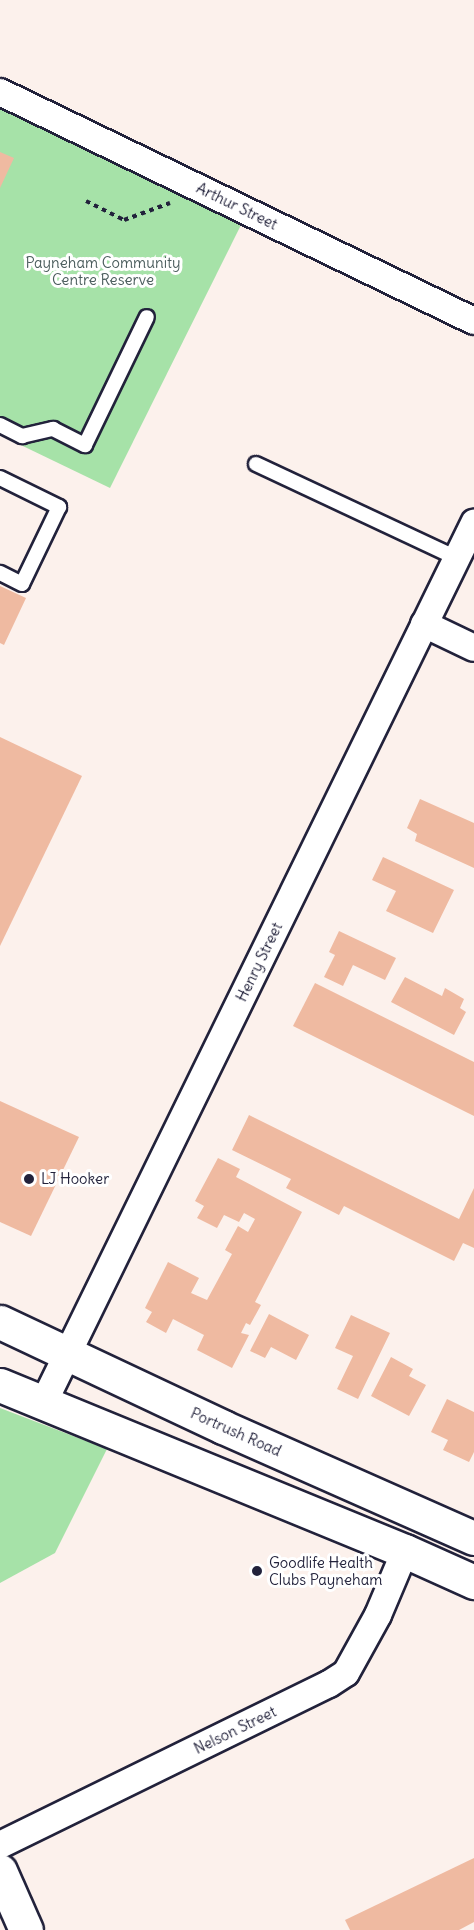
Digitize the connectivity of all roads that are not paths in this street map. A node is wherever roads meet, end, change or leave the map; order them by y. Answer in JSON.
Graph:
{"nodes":[{"id":1,"x":0,"y":92,"type":"edge"},
{"id":2,"x":147,"y":317,"type":"dead end"},
{"id":3,"x":474,"y":321,"type":"edge"},
{"id":4,"x":0,"y":425,"type":"edge"},
{"id":5,"x":256,"y":464,"type":"dead end"},
{"id":6,"x":0,"y":478,"type":"edge"},
{"id":7,"x":474,"y":523,"type":"edge"},
{"id":8,"x":457,"y":558,"type":"junction"},
{"id":9,"x":0,"y":573,"type":"edge"},
{"id":10,"x":424,"y":624,"type":"junction"},
{"id":11,"x":474,"y":648,"type":"edge"},
{"id":12,"x":0,"y":1322,"type":"edge"},
{"id":13,"x":67,"y":1353,"type":"junction"},
{"id":14,"x":0,"y":1385,"type":"edge"},
{"id":15,"x":44,"y":1402,"type":"junction"},
{"id":16,"x":474,"y":1538,"type":"edge"},
{"id":17,"x":405,"y":1551,"type":"junction"},
{"id":18,"x":474,"y":1582,"type":"edge"},
{"id":19,"x":0,"y":1845,"type":"edge"},
{"id":20,"x":0,"y":1871,"type":"edge"},
{"id":21,"x":26,"y":1930,"type":"edge"}],
"edges":[{"from":1,"to":3,"type":"street","name":"Arthur Street"},
{"from":2,"to":4,"type":"lane"},
{"from":5,"to":8,"type":"lane"},
{"from":6,"to":9,"type":"lane"},
{"from":7,"to":8,"type":"street","name":"Henry Street"},
{"from":8,"to":10,"type":"street","name":"Henry Street"},
{"from":10,"to":11,"type":"street"},
{"from":10,"to":13,"type":"street","name":"Henry Street"},
{"from":12,"to":13,"type":"main road","name":"Portrush Road"},
{"from":13,"to":15,"type":"street","name":"Henry Street"},
{"from":13,"to":16,"type":"main road","name":"Portrush Road"},
{"from":14,"to":15,"type":"main road"},
{"from":15,"to":17,"type":"main road"},
{"from":17,"to":18,"type":"main road"},
{"from":17,"to":19,"type":"street","name":"Nelson Street"},
{"from":20,"to":21,"type":"main road"}]}
